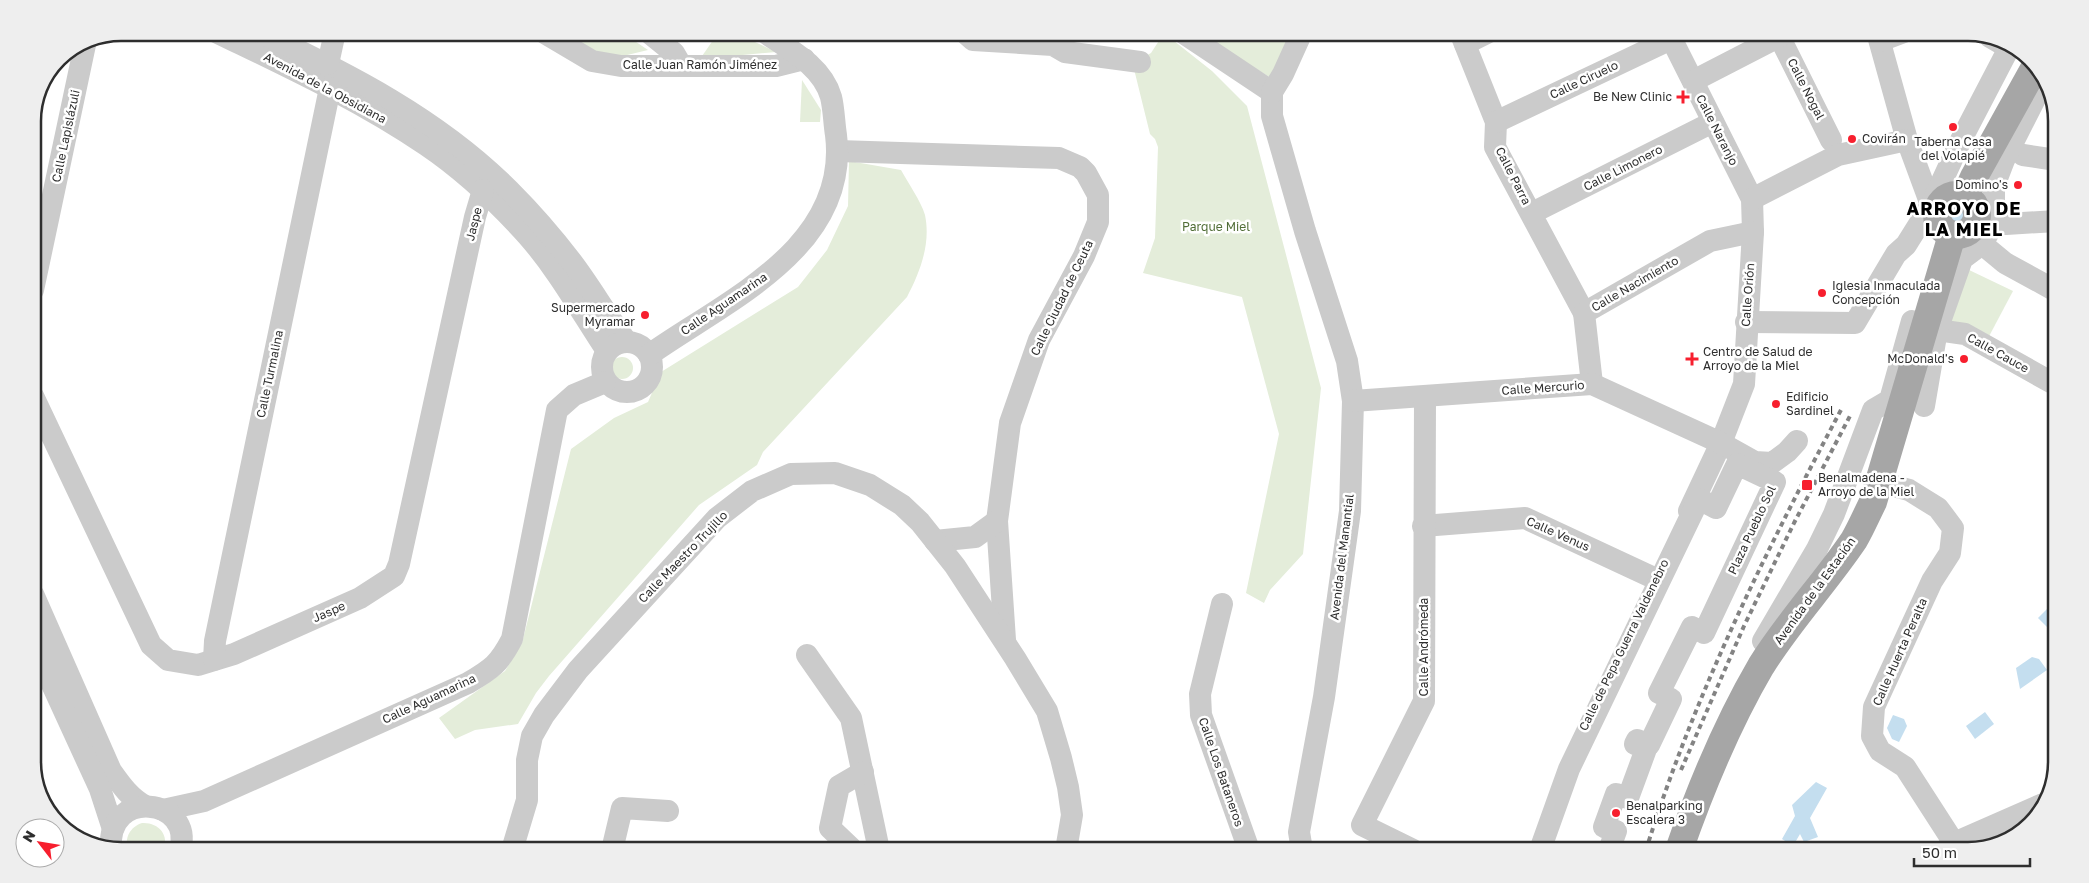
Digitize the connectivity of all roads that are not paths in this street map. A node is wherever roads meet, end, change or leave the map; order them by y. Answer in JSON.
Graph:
{"nodes":[{"id":1,"x":234,"y":41,"type":"edge"},
{"id":2,"x":279,"y":41,"type":"edge"},
{"id":3,"x":332,"y":41,"type":"edge"},
{"id":4,"x":558,"y":41,"type":"edge"},
{"id":5,"x":659,"y":41,"type":"edge"},
{"id":6,"x":777,"y":41,"type":"edge"},
{"id":7,"x":989,"y":41,"type":"edge"},
{"id":8,"x":1196,"y":41,"type":"edge"},
{"id":9,"x":1298,"y":41,"type":"edge"},
{"id":10,"x":1464,"y":41,"type":"edge"},
{"id":11,"x":1660,"y":41,"type":"edge"},
{"id":12,"x":1672,"y":41,"type":"edge"},
{"id":13,"x":1772,"y":41,"type":"edge"},
{"id":14,"x":1787,"y":41,"type":"edge"},
{"id":15,"x":1880,"y":41,"type":"edge"},
{"id":16,"x":2001,"y":49,"type":"edge"},
{"id":17,"x":84,"y":51,"type":"edge"},
{"id":18,"x":804,"y":60,"type":"junction"},
{"id":19,"x":1140,"y":62,"type":"dead end"},
{"id":20,"x":328,"y":64,"type":"junction"},
{"id":21,"x":681,"y":65,"type":"junction"},
{"id":22,"x":2031,"y":73,"type":"edge"},
{"id":23,"x":1692,"y":81,"type":"junction"},
{"id":24,"x":330,"y":88,"type":"junction"},
{"id":25,"x":2040,"y":88,"type":"edge"},
{"id":26,"x":1272,"y":92,"type":"junction"},
{"id":27,"x":1496,"y":122,"type":"junction"},
{"id":28,"x":1713,"y":122,"type":"junction"},
{"id":29,"x":1832,"y":140,"type":"dead end"},
{"id":30,"x":1907,"y":140,"type":"junction"},
{"id":31,"x":838,"y":150,"type":"junction"},
{"id":32,"x":2023,"y":155,"type":"dead end"},
{"id":33,"x":2048,"y":159,"type":"edge"},
{"id":34,"x":483,"y":190,"type":"junction"},
{"id":35,"x":1965,"y":197,"type":"junction"},
{"id":36,"x":1752,"y":200,"type":"junction"},
{"id":37,"x":1935,"y":206,"type":"junction"},
{"id":38,"x":1532,"y":213,"type":"junction"},
{"id":39,"x":2048,"y":221,"type":"edge"},
{"id":40,"x":1994,"y":222,"type":"junction"},
{"id":41,"x":1753,"y":232,"type":"junction"},
{"id":42,"x":1952,"y":235,"type":"junction"},
{"id":43,"x":1982,"y":244,"type":"junction"},
{"id":44,"x":41,"y":252,"type":"edge"},
{"id":45,"x":2048,"y":287,"type":"edge"},
{"id":46,"x":1584,"y":313,"type":"junction"},
{"id":47,"x":1912,"y":321,"type":"dead end"},
{"id":48,"x":1746,"y":322,"type":"junction"},
{"id":49,"x":1937,"y":330,"type":"junction"},
{"id":50,"x":617,"y":346,"type":"junction"},
{"id":51,"x":649,"y":355,"type":"junction"},
{"id":52,"x":2048,"y":381,"type":"edge"},
{"id":53,"x":605,"y":382,"type":"junction"},
{"id":54,"x":1592,"y":384,"type":"junction"},
{"id":55,"x":1425,"y":397,"type":"junction"},
{"id":56,"x":1353,"y":401,"type":"junction"},
{"id":57,"x":1924,"y":406,"type":"dead end"},
{"id":58,"x":41,"y":413,"type":"edge"},
{"id":59,"x":1797,"y":440,"type":"dead end"},
{"id":60,"x":1721,"y":443,"type":"junction"},
{"id":61,"x":1879,"y":482,"type":"junction"},
{"id":62,"x":997,"y":521,"type":"junction"},
{"id":63,"x":1423,"y":526,"type":"junction"},
{"id":64,"x":935,"y":541,"type":"junction"},
{"id":65,"x":1656,"y":579,"type":"junction"},
{"id":66,"x":1222,"y":604,"type":"dead end"},
{"id":67,"x":41,"y":612,"type":"edge"},
{"id":68,"x":1763,"y":641,"type":"dead end"},
{"id":69,"x":1006,"y":644,"type":"junction"},
{"id":70,"x":807,"y":655,"type":"dead end"},
{"id":71,"x":41,"y":660,"type":"edge"},
{"id":72,"x":214,"y":660,"type":"junction"},
{"id":73,"x":863,"y":772,"type":"junction"},
{"id":74,"x":204,"y":801,"type":"junction"},
{"id":75,"x":154,"y":808,"type":"junction"},
{"id":76,"x":2032,"y":809,"type":"edge"},
{"id":77,"x":668,"y":811,"type":"dead end"},
{"id":78,"x":112,"y":838,"type":"edge"},
{"id":79,"x":180,"y":842,"type":"edge"},
{"id":80,"x":183,"y":842,"type":"edge"},
{"id":81,"x":514,"y":842,"type":"edge"},
{"id":82,"x":614,"y":842,"type":"edge"},
{"id":83,"x":843,"y":842,"type":"edge"},
{"id":84,"x":877,"y":842,"type":"edge"},
{"id":85,"x":1067,"y":842,"type":"edge"},
{"id":86,"x":1246,"y":842,"type":"edge"},
{"id":87,"x":1301,"y":842,"type":"edge"},
{"id":88,"x":1397,"y":842,"type":"edge"},
{"id":89,"x":1538,"y":842,"type":"edge"},
{"id":90,"x":1543,"y":842,"type":"edge"},
{"id":91,"x":1612,"y":842,"type":"edge"},
{"id":92,"x":1682,"y":842,"type":"edge"},
{"id":93,"x":1947,"y":842,"type":"edge"},
{"id":94,"x":1961,"y":842,"type":"edge"}],
"edges":[{"from":1,"to":24,"type":"street","name":"Avenida de la Obsidiana"},
{"from":2,"to":20,"type":"street","name":"Avenida de la Obsidiana"},
{"from":3,"to":20,"type":"street"},
{"from":4,"to":21,"type":"street","name":"Calle Juan Ramón Jiménez"},
{"from":5,"to":21,"type":"street"},
{"from":6,"to":18,"type":"street","name":"Calle Aguamarina"},
{"from":7,"to":19,"type":"street"},
{"from":8,"to":26,"type":"street"},
{"from":9,"to":26,"type":"street"},
{"from":10,"to":27,"type":"street","name":"Calle Parra"},
{"from":11,"to":27,"type":"street","name":"Calle Ciruelo"},
{"from":12,"to":23,"type":"street","name":"Calle Naranjo"},
{"from":13,"to":23,"type":"street"},
{"from":14,"to":29,"type":"street","name":"Calle Nogal"},
{"from":15,"to":30,"type":"street"},
{"from":16,"to":37,"type":"street"},
{"from":17,"to":44,"type":"street","name":"Calle Lapislázuli"},
{"from":18,"to":21,"type":"street","name":"Calle Juan Ramón Jiménez"},
{"from":18,"to":31,"type":"street","name":"Calle Aguamarina"},
{"from":20,"to":50,"type":"street","name":"Avenida de la Obsidiana"},
{"from":22,"to":35,"type":"main road"},
{"from":23,"to":28,"type":"street","name":"Calle Naranjo"},
{"from":24,"to":34,"type":"street","name":"Avenida de la Obsidiana"},
{"from":24,"to":72,"type":"street","name":"Calle Turmalina"},
{"from":25,"to":40,"type":"street"},
{"from":26,"to":56,"type":"street","name":"Avenida del Manantial"},
{"from":27,"to":38,"type":"street","name":"Calle Parra"},
{"from":28,"to":36,"type":"street","name":"Calle Naranjo"},
{"from":28,"to":38,"type":"street","name":"Calle Limonero"},
{"from":30,"to":36,"type":"street"},
{"from":30,"to":37,"type":"street"},
{"from":31,"to":51,"type":"street","name":"Calle Aguamarina"},
{"from":31,"to":62,"type":"street","name":"Calle Ciudad de Ceuta"},
{"from":32,"to":33,"type":"street"},
{"from":34,"to":50,"type":"street","name":"Avenida de la Obsidiana"},
{"from":34,"to":72,"type":"street","name":"Jaspe"},
{"from":35,"to":37,"type":"main road"},
{"from":35,"to":42,"type":"main road"},
{"from":36,"to":41,"type":"street","name":"Calle Naranjo"},
{"from":37,"to":42,"type":"main road"},
{"from":37,"to":48,"type":"street"},
{"from":38,"to":46,"type":"street","name":"Calle Parra"},
{"from":39,"to":40,"type":"street"},
{"from":40,"to":43,"type":"street"},
{"from":41,"to":46,"type":"street","name":"Calle Nacimiento"},
{"from":41,"to":48,"type":"street","name":"Calle Orión"},
{"from":42,"to":61,"type":"main road","name":"Avenida de la Estación"},
{"from":43,"to":45,"type":"street"},
{"from":43,"to":49,"type":"street"},
{"from":46,"to":54,"type":"street","name":"Calle Nacimiento"},
{"from":47,"to":68,"type":"street"},
{"from":48,"to":60,"type":"street","name":"Calle Orión"},
{"from":49,"to":52,"type":"street","name":"Calle Cauce"},
{"from":49,"to":57,"type":"street"},
{"from":50,"to":51,"type":"street"},
{"from":50,"to":53,"type":"street"},
{"from":51,"to":53,"type":"street"},
{"from":53,"to":74,"type":"street","name":"Calle Aguamarina"},
{"from":54,"to":55,"type":"street","name":"Calle Mercurio"},
{"from":54,"to":60,"type":"street","name":"Calle Mercurio"},
{"from":55,"to":56,"type":"street","name":"Calle Mercurio"},
{"from":55,"to":63,"type":"street","name":"Calle Andrómeda"},
{"from":56,"to":87,"type":"street","name":"Avenida del Manantial"},
{"from":58,"to":72,"type":"street","name":"Jaspe"},
{"from":59,"to":60,"type":"street","name":"Calle Mercurio"},
{"from":60,"to":65,"type":"street","name":"Calle de Pepa Guerra Valdenebro"},
{"from":61,"to":92,"type":"main road","name":"Avenida de la Estación"},
{"from":61,"to":93,"type":"street","name":"Calle Huerta Peralta"},
{"from":62,"to":64,"type":"street"},
{"from":62,"to":69,"type":"street","name":"Calle Ciudad de Ceuta"},
{"from":63,"to":65,"type":"street","name":"Calle Venus"},
{"from":63,"to":88,"type":"street","name":"Calle Andrómeda"},
{"from":64,"to":69,"type":"street","name":"Calle Maestro Trujillo"},
{"from":64,"to":81,"type":"street","name":"Calle Maestro Trujillo"},
{"from":65,"to":89,"type":"street","name":"Calle de Pepa Guerra Valdenebro"},
{"from":66,"to":86,"type":"street","name":"Calle Los Bataneros"},
{"from":67,"to":75,"type":"street"},
{"from":69,"to":85,"type":"street","name":"Calle Maestro Trujillo"},
{"from":70,"to":73,"type":"street"},
{"from":71,"to":78,"type":"street"},
{"from":73,"to":83,"type":"street"},
{"from":73,"to":84,"type":"street"},
{"from":74,"to":75,"type":"street","name":"Calle Aguamarina"},
{"from":74,"to":80,"type":"street","name":"Calle Aguamarina"},
{"from":75,"to":78,"type":"street","name":"Calle Aguamarina"},
{"from":75,"to":79,"type":"street"},
{"from":76,"to":94,"type":"street"},
{"from":77,"to":82,"type":"street"},
{"from":90,"to":91,"type":"street","name":"Plaza Pueblo Sol"}]}
